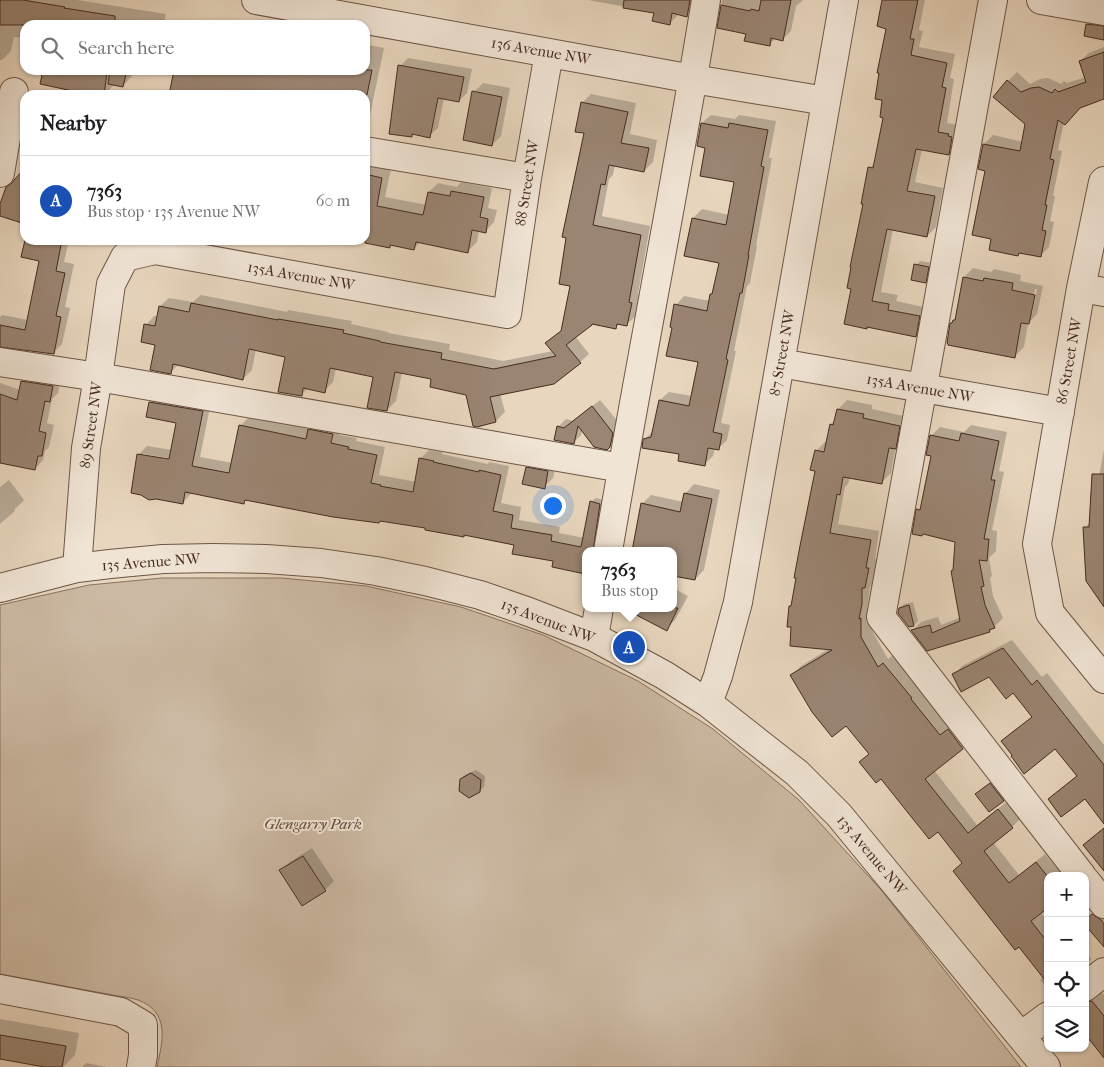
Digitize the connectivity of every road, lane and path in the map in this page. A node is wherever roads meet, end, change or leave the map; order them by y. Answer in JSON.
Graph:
{"nodes":[{"id":1,"x":256,"y":0,"type":"edge"},
{"id":2,"x":706,"y":0,"type":"edge"},
{"id":3,"x":844,"y":0,"type":"edge"},
{"id":4,"x":993,"y":0,"type":"edge"},
{"id":5,"x":1041,"y":0,"type":"edge"},
{"id":6,"x":1104,"y":11,"type":"edge"},
{"id":7,"x":367,"y":20,"type":"edge"},
{"id":8,"x":370,"y":21,"type":"edge"},
{"id":9,"x":549,"y":53,"type":"junction"},
{"id":10,"x":693,"y":79,"type":"junction"},
{"id":11,"x":16,"y":92,"type":"edge"},
{"id":12,"x":826,"y":101,"type":"junction"},
{"id":13,"x":370,"y":152,"type":"edge"},
{"id":14,"x":0,"y":173,"type":"edge"},
{"id":15,"x":527,"y":178,"type":"junction"},
{"id":16,"x":1104,"y":181,"type":"edge"},
{"id":17,"x":111,"y":284,"type":"joint"},
{"id":18,"x":1093,"y":290,"type":"edge"},
{"id":19,"x":507,"y":314,"type":"joint"},
{"id":20,"x":0,"y":362,"type":"edge"},
{"id":21,"x":780,"y":363,"type":"junction"},
{"id":22,"x":98,"y":377,"type":"junction"},
{"id":23,"x":922,"y":388,"type":"junction"},
{"id":24,"x":1060,"y":412,"type":"junction"},
{"id":25,"x":622,"y":468,"type":"junction"},
{"id":26,"x":609,"y":547,"type":"edge"},
{"id":27,"x":77,"y":568,"type":"junction"},
{"id":28,"x":0,"y":588,"type":"edge"},
{"id":29,"x":597,"y":612,"type":"edge"},
{"id":30,"x":594,"y":637,"type":"junction"},
{"id":31,"x":1104,"y":679,"type":"edge"},
{"id":32,"x":708,"y":703,"type":"junction"},
{"id":33,"x":1079,"y":872,"type":"edge"},
{"id":34,"x":1089,"y":885,"type":"edge"},
{"id":35,"x":1104,"y":904,"type":"edge"},
{"id":36,"x":1104,"y":972,"type":"edge"},
{"id":37,"x":1089,"y":983,"type":"edge"},
{"id":38,"x":0,"y":988,"type":"edge"},
{"id":39,"x":1044,"y":1019,"type":"edge"},
{"id":40,"x":1021,"y":1036,"type":"junction"},
{"id":41,"x":141,"y":1067,"type":"edge"},
{"id":42,"x":1046,"y":1067,"type":"edge"}],
"edges":[{"from":1,"to":7,"type":"street","name":"136 Avenue NW"},
{"from":2,"to":10,"type":"street"},
{"from":3,"to":12,"type":"street","name":"87 Street NW"},
{"from":4,"to":23,"type":"street"},
{"from":5,"to":6,"type":"street"},
{"from":8,"to":9,"type":"street","name":"136 Avenue NW"},
{"from":9,"to":10,"type":"street","name":"136 Avenue NW"},
{"from":9,"to":15,"type":"street","name":"88 Street NW"},
{"from":10,"to":12,"type":"street","name":"136 Avenue NW"},
{"from":10,"to":25,"type":"street"},
{"from":11,"to":14,"type":"street"},
{"from":12,"to":21,"type":"street","name":"87 Street NW"},
{"from":13,"to":15,"type":"street"},
{"from":15,"to":19,"type":"street","name":"88 Street NW"},
{"from":16,"to":18,"type":"street","name":"86 Street NW"},
{"from":17,"to":19,"type":"street","name":"135A Avenue NW"},
{"from":17,"to":22,"type":"street","name":"89 Street NW"},
{"from":18,"to":24,"type":"street","name":"86 Street NW"},
{"from":20,"to":22,"type":"street"},
{"from":21,"to":23,"type":"street","name":"135A Avenue NW"},
{"from":21,"to":32,"type":"street","name":"87 Street NW"},
{"from":22,"to":25,"type":"street"},
{"from":22,"to":27,"type":"street","name":"89 Street NW"},
{"from":23,"to":24,"type":"street","name":"135A Avenue NW"},
{"from":23,"to":33,"type":"street"},
{"from":24,"to":31,"type":"street","name":"86 Street NW"},
{"from":25,"to":26,"type":"street"},
{"from":27,"to":28,"type":"street","name":"135 Avenue NW"},
{"from":27,"to":30,"type":"street","name":"135 Avenue NW"},
{"from":29,"to":30,"type":"street"},
{"from":30,"to":32,"type":"street","name":"135 Avenue NW"},
{"from":32,"to":40,"type":"street","name":"135 Avenue NW"},
{"from":34,"to":35,"type":"street"},
{"from":36,"to":37,"type":"street"},
{"from":38,"to":41,"type":"street"},
{"from":39,"to":40,"type":"street"},
{"from":40,"to":42,"type":"street","name":"135 Avenue NW"}]}
